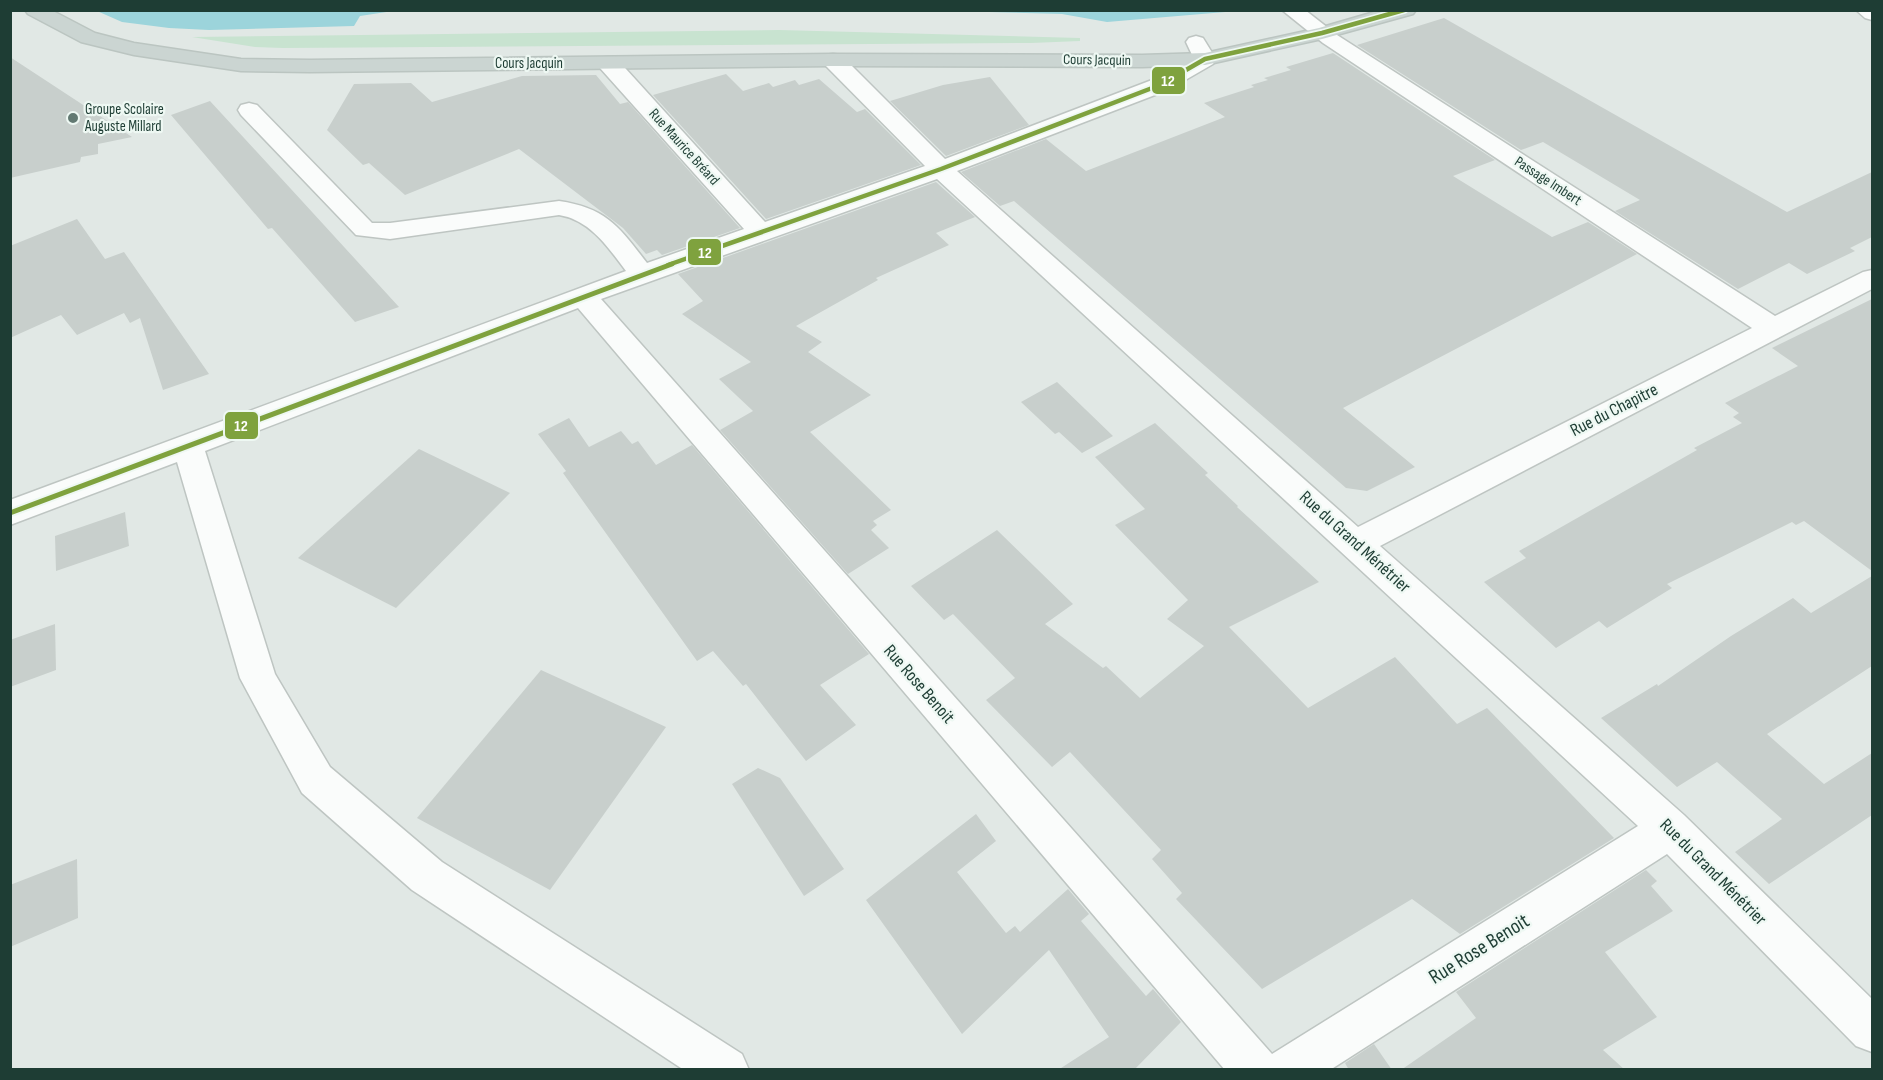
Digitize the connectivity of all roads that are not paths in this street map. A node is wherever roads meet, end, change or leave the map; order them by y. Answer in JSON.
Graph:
{"nodes":[{"id":1,"x":35,"y":10,"type":"edge"},
{"id":2,"x":1362,"y":10,"type":"edge"},
{"id":3,"x":1406,"y":10,"type":"edge"},
{"id":4,"x":1866,"y":10,"type":"edge"},
{"id":5,"x":1872,"y":14,"type":"edge"},
{"id":6,"x":1304,"y":20,"type":"edge"},
{"id":7,"x":1200,"y":51,"type":"junction"},
{"id":8,"x":833,"y":60,"type":"junction"},
{"id":9,"x":608,"y":63,"type":"junction"},
{"id":10,"x":249,"y":110,"type":"dead end"},
{"id":11,"x":941,"y":169,"type":"junction"},
{"id":12,"x":759,"y":231,"type":"junction"},
{"id":13,"x":642,"y":274,"type":"junction"},
{"id":14,"x":1872,"y":278,"type":"edge"},
{"id":15,"x":584,"y":297,"type":"junction"},
{"id":16,"x":1774,"y":328,"type":"junction"},
{"id":17,"x":188,"y":446,"type":"junction"},
{"id":18,"x":10,"y":513,"type":"edge"},
{"id":19,"x":1356,"y":543,"type":"junction"},
{"id":20,"x":1670,"y":829,"type":"junction"},
{"id":21,"x":1872,"y":1030,"type":"edge"},
{"id":22,"x":726,"y":1070,"type":"edge"},
{"id":23,"x":1255,"y":1070,"type":"edge"},
{"id":24,"x":1288,"y":1070,"type":"edge"}],
"edges":[{"from":1,"to":9,"type":"main road","name":"Cours Jacquin"},
{"from":2,"to":6,"type":"main road","name":"Cours Jacquin"},
{"from":3,"to":6,"type":"main road","name":"Cours Jacquin"},
{"from":4,"to":5,"type":"street"},
{"from":6,"to":7,"type":"main road","name":"Cours Jacquin"},
{"from":6,"to":16,"type":"street","name":"Passage Imbert"},
{"from":7,"to":8,"type":"main road","name":"Cours Jacquin"},
{"from":7,"to":11,"type":"street"},
{"from":8,"to":9,"type":"main road","name":"Cours Jacquin"},
{"from":8,"to":11,"type":"street","name":"Rue du Grand Ménétrier"},
{"from":9,"to":12,"type":"street","name":"Rue Maurice Bréard"},
{"from":10,"to":13,"type":"street"},
{"from":11,"to":12,"type":"street"},
{"from":11,"to":19,"type":"street","name":"Rue du Grand Ménétrier"},
{"from":12,"to":13,"type":"street"},
{"from":13,"to":15,"type":"street"},
{"from":14,"to":16,"type":"street","name":"Rue du Chapitre"},
{"from":15,"to":17,"type":"street"},
{"from":15,"to":23,"type":"street","name":"Rue Rose Benoit"},
{"from":16,"to":19,"type":"street","name":"Rue du Chapitre"},
{"from":17,"to":18,"type":"street"},
{"from":17,"to":22,"type":"street"},
{"from":19,"to":20,"type":"street","name":"Rue du Grand Ménétrier"},
{"from":20,"to":21,"type":"street","name":"Rue du Grand Ménétrier"},
{"from":20,"to":24,"type":"street","name":"Rue Rose Benoit"}]}
